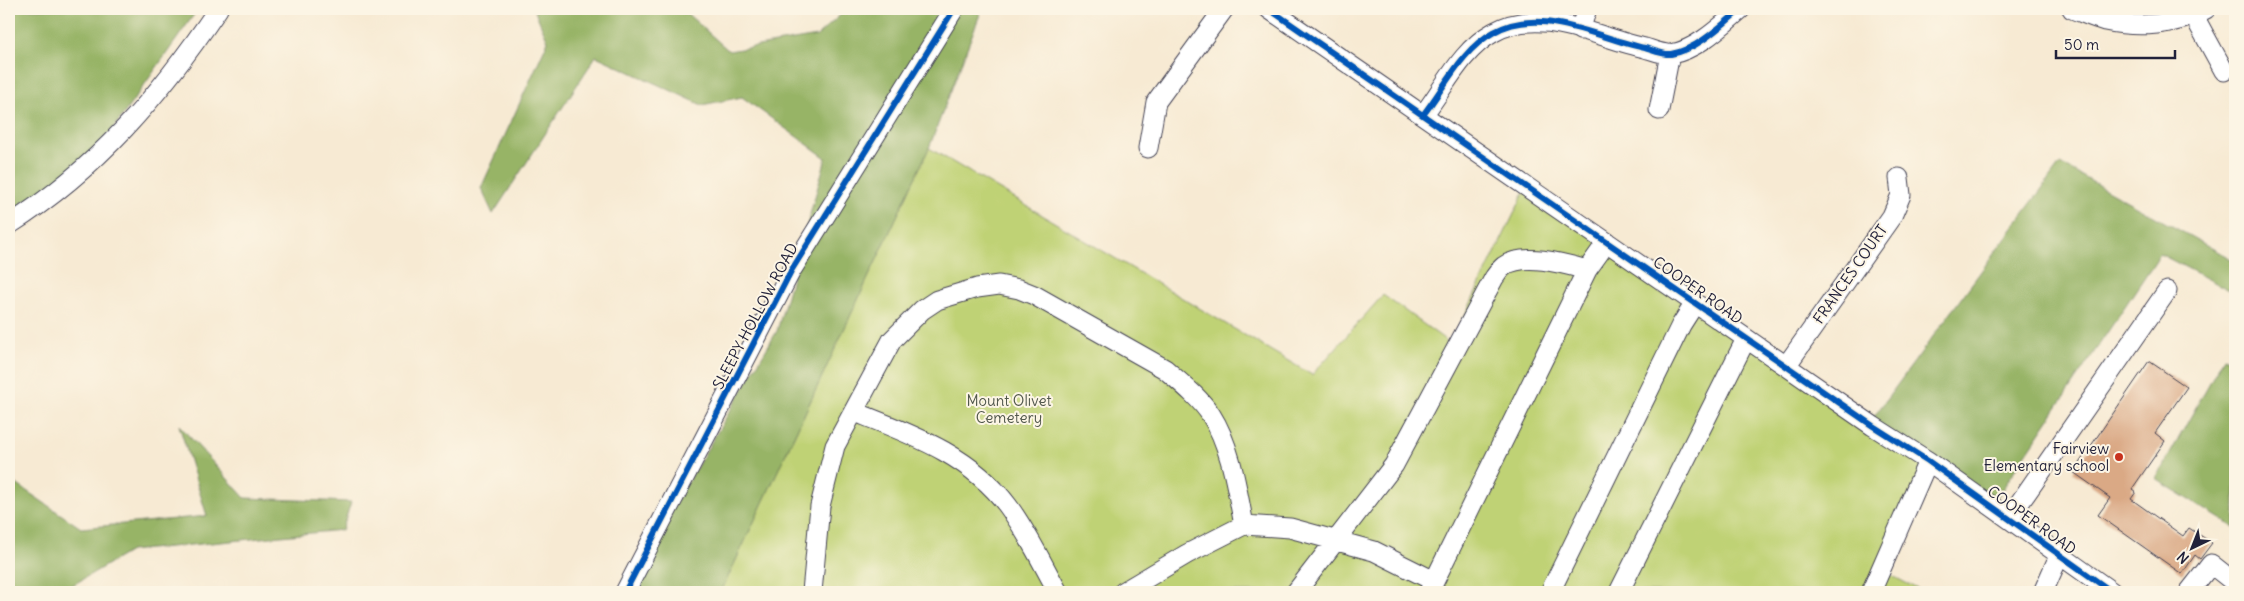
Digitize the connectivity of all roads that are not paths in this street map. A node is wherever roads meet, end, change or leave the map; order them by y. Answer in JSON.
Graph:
{"nodes":[{"id":1,"x":218,"y":9,"type":"edge"},
{"id":2,"x":954,"y":9,"type":"edge"},
{"id":3,"x":1224,"y":9,"type":"edge"},
{"id":4,"x":1269,"y":9,"type":"edge"},
{"id":5,"x":1587,"y":9,"type":"edge"},
{"id":6,"x":1741,"y":9,"type":"edge"},
{"id":7,"x":2072,"y":9,"type":"edge"},
{"id":8,"x":2200,"y":12,"type":"edge"},
{"id":9,"x":1580,"y":30,"type":"junction"},
{"id":10,"x":1670,"y":54,"type":"junction"},
{"id":11,"x":2224,"y":71,"type":"dead end"},
{"id":12,"x":1659,"y":110,"type":"dead end"},
{"id":13,"x":1422,"y":115,"type":"junction"},
{"id":14,"x":1148,"y":148,"type":"dead end"},
{"id":15,"x":1899,"y":178,"type":"dead end"},
{"id":16,"x":9,"y":225,"type":"edge"},
{"id":17,"x":1607,"y":242,"type":"junction"},
{"id":18,"x":1587,"y":270,"type":"junction"},
{"id":19,"x":2167,"y":291,"type":"dead end"},
{"id":20,"x":1695,"y":303,"type":"junction"},
{"id":21,"x":1746,"y":339,"type":"junction"},
{"id":22,"x":1786,"y":366,"type":"junction"},
{"id":23,"x":855,"y":412,"type":"junction"},
{"id":24,"x":1928,"y":461,"type":"junction"},
{"id":25,"x":2009,"y":518,"type":"junction"},
{"id":26,"x":1244,"y":526,"type":"junction"},
{"id":27,"x":1336,"y":541,"type":"junction"},
{"id":28,"x":2059,"y":556,"type":"junction"},
{"id":29,"x":2235,"y":583,"type":"edge"},
{"id":30,"x":1432,"y":587,"type":"edge"},
{"id":31,"x":625,"y":592,"type":"edge"},
{"id":32,"x":812,"y":592,"type":"edge"},
{"id":33,"x":1058,"y":592,"type":"edge"},
{"id":34,"x":1123,"y":592,"type":"edge"},
{"id":35,"x":1296,"y":592,"type":"edge"},
{"id":36,"x":1550,"y":592,"type":"edge"},
{"id":37,"x":1619,"y":592,"type":"edge"},
{"id":38,"x":1871,"y":592,"type":"edge"},
{"id":39,"x":2044,"y":592,"type":"edge"},
{"id":40,"x":2112,"y":592,"type":"edge"},
{"id":41,"x":2189,"y":592,"type":"edge"}],
"edges":[{"from":1,"to":16,"type":"street"},
{"from":2,"to":31,"type":"street","name":"SLEEPY HOLLOW ROAD"},
{"from":3,"to":14,"type":"street"},
{"from":4,"to":13,"type":"street","name":"COOPER ROAD"},
{"from":5,"to":9,"type":"street"},
{"from":6,"to":10,"type":"street"},
{"from":7,"to":8,"type":"street"},
{"from":8,"to":11,"type":"street"},
{"from":9,"to":10,"type":"street"},
{"from":9,"to":13,"type":"street"},
{"from":10,"to":12,"type":"street"},
{"from":13,"to":17,"type":"street","name":"COOPER ROAD"},
{"from":15,"to":22,"type":"street","name":"FRANCES COURT"},
{"from":17,"to":18,"type":"street"},
{"from":17,"to":20,"type":"street","name":"COOPER ROAD"},
{"from":18,"to":27,"type":"street"},
{"from":18,"to":30,"type":"street"},
{"from":19,"to":25,"type":"street"},
{"from":20,"to":21,"type":"street","name":"COOPER ROAD"},
{"from":20,"to":36,"type":"street"},
{"from":21,"to":22,"type":"street","name":"COOPER ROAD"},
{"from":21,"to":37,"type":"street"},
{"from":22,"to":24,"type":"street","name":"COOPER ROAD"},
{"from":23,"to":26,"type":"street"},
{"from":23,"to":32,"type":"street"},
{"from":23,"to":33,"type":"street"},
{"from":24,"to":25,"type":"street","name":"COOPER ROAD"},
{"from":24,"to":38,"type":"street"},
{"from":25,"to":28,"type":"street","name":"COOPER ROAD"},
{"from":26,"to":27,"type":"street"},
{"from":26,"to":34,"type":"street"},
{"from":27,"to":30,"type":"street"},
{"from":27,"to":35,"type":"street"},
{"from":28,"to":39,"type":"street"},
{"from":28,"to":40,"type":"street","name":"COOPER ROAD"},
{"from":29,"to":41,"type":"street"}]}
